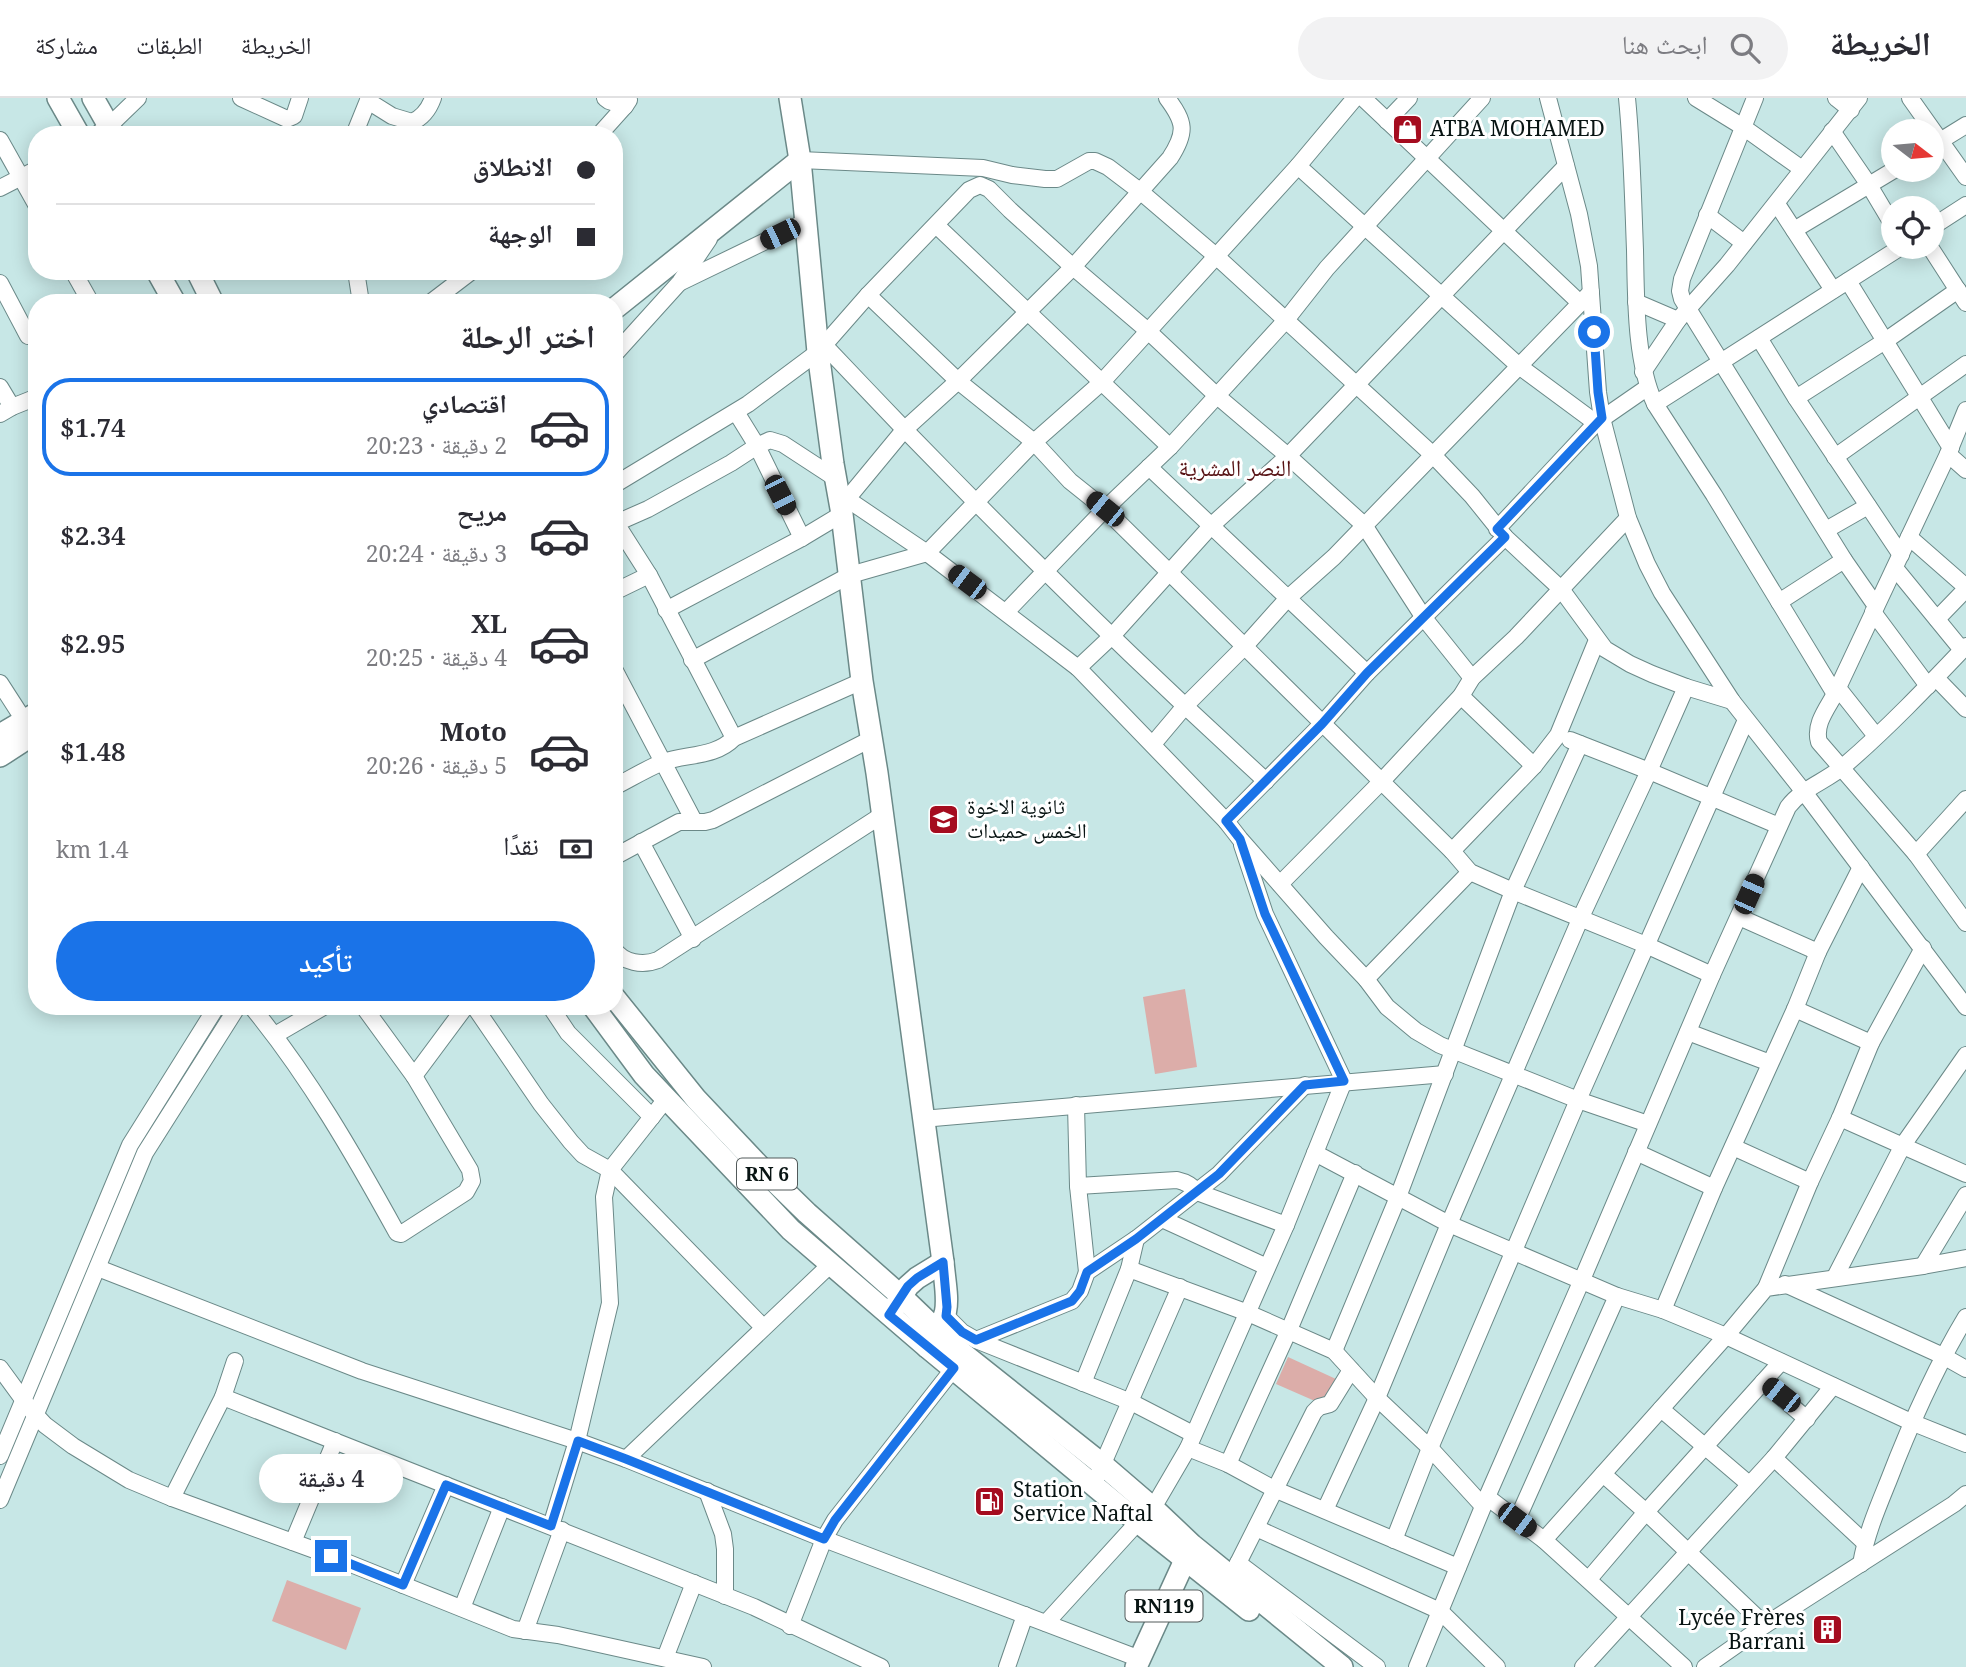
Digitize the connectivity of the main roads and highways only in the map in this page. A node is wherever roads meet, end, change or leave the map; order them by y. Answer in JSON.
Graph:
{"nodes":[{"id":1,"x":58,"y":98,"type":"edge"},
{"id":2,"x":93,"y":98,"type":"edge"},
{"id":3,"x":790,"y":98,"type":"edge"},
{"id":4,"x":74,"y":126,"type":"edge"},
{"id":5,"x":104,"y":126,"type":"edge"},
{"id":6,"x":800,"y":160,"type":"junction"},
{"id":7,"x":623,"y":302,"type":"edge"},
{"id":8,"x":28,"y":730,"type":"edge"},
{"id":9,"x":28,"y":733,"type":"edge"},
{"id":10,"x":0,"y":735,"type":"edge"},
{"id":11,"x":0,"y":756,"type":"edge"},
{"id":12,"x":623,"y":1009,"type":"edge"},
{"id":13,"x":600,"y":1015,"type":"edge"},
{"id":14,"x":943,"y":1262,"type":"junction"},
{"id":15,"x":902,"y":1297,"type":"junction"},
{"id":16,"x":889,"y":1315,"type":"junction"},
{"id":17,"x":937,"y":1332,"type":"junction"},
{"id":18,"x":1098,"y":1475,"type":"junction"},
{"id":19,"x":1188,"y":1552,"type":"junction"},
{"id":20,"x":1138,"y":1663,"type":"edge"},
{"id":21,"x":1322,"y":1667,"type":"edge"},
{"id":22,"x":1342,"y":1667,"type":"edge"}],
"edges":[{"from":1,"to":4,"type":"main road"},
{"from":2,"to":5,"type":"main road"},
{"from":3,"to":6,"type":"main road"},
{"from":6,"to":7,"type":"main road"},
{"from":6,"to":14,"type":"main road"},
{"from":8,"to":10,"type":"main road"},
{"from":9,"to":11,"type":"main road"},
{"from":12,"to":15,"type":"main road","number":"RN 6"},
{"from":13,"to":16,"type":"main road","number":"RN 6"},
{"from":14,"to":15,"type":"main road"},
{"from":14,"to":17,"type":"main road"},
{"from":15,"to":16,"type":"main road"},
{"from":15,"to":17,"type":"main road","number":"RN 6"},
{"from":16,"to":17,"type":"main road","number":"RN 6"},
{"from":17,"to":18,"type":"main road","number":"RN 6"},
{"from":17,"to":18,"type":"main road","number":"RN 6"},
{"from":18,"to":19,"type":"main road","number":"RN 6"},
{"from":19,"to":20,"type":"main road","number":"RN119"},
{"from":19,"to":21,"type":"main road","number":"RN 6"},
{"from":19,"to":22,"type":"main road","number":"RN 6"}]}
